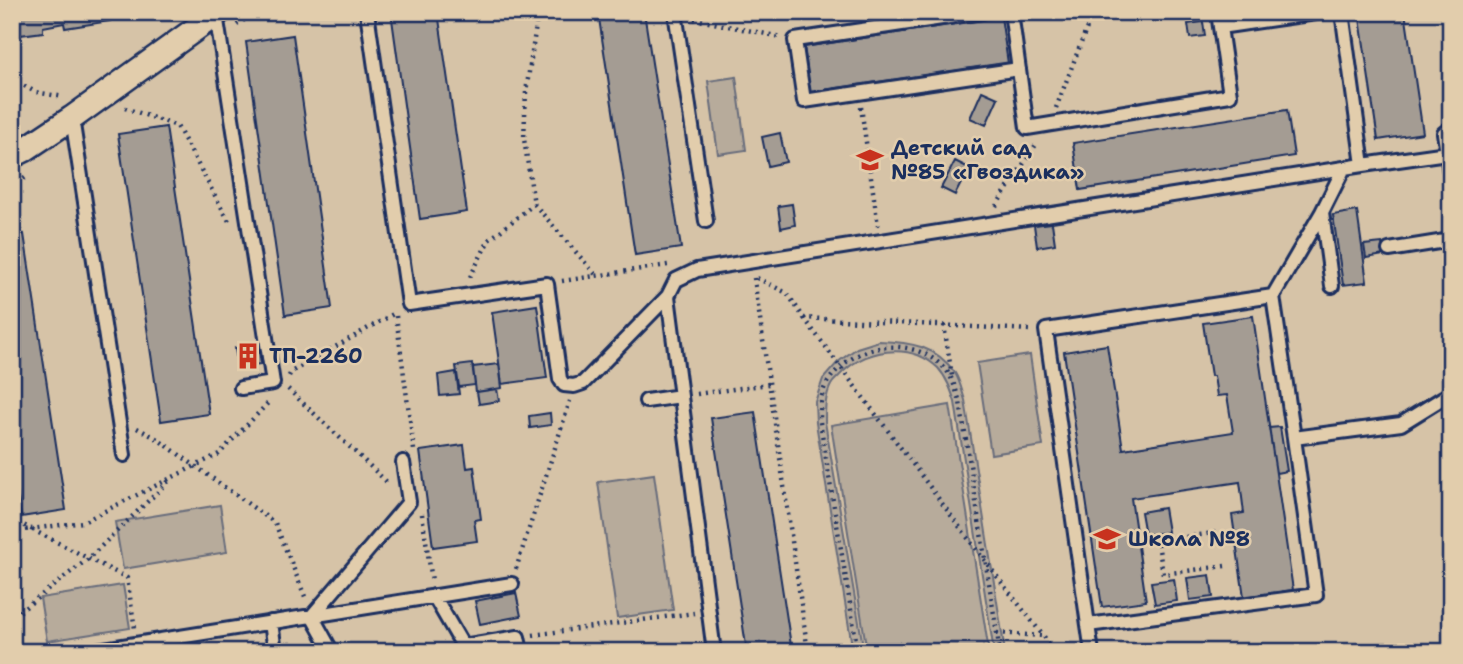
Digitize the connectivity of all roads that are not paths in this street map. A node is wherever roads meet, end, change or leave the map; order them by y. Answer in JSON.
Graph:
{"nodes":[{"id":1,"x":367,"y":12,"type":"edge"},
{"id":2,"x":982,"y":12,"type":"edge"},
{"id":3,"x":1011,"y":12,"type":"edge"},
{"id":4,"x":1218,"y":12,"type":"edge"},
{"id":5,"x":1323,"y":12,"type":"edge"},
{"id":6,"x":1342,"y":12,"type":"edge"},
{"id":7,"x":217,"y":13,"type":"edge"},
{"id":8,"x":675,"y":14,"type":"edge"},
{"id":9,"x":1220,"y":27,"type":"junction"},
{"id":10,"x":1019,"y":69,"type":"junction"},
{"id":11,"x":72,"y":118,"type":"junction"},
{"id":12,"x":1451,"y":128,"type":"edge"},
{"id":13,"x":1447,"y":153,"type":"junction"},
{"id":14,"x":12,"y":156,"type":"edge"},
{"id":15,"x":1363,"y":165,"type":"junction"},
{"id":16,"x":1344,"y":168,"type":"junction"},
{"id":17,"x":1451,"y":178,"type":"edge"},
{"id":18,"x":1322,"y":212,"type":"junction"},
{"id":19,"x":706,"y":221,"type":"dead end"},
{"id":20,"x":1451,"y":240,"type":"edge"},
{"id":21,"x":1389,"y":250,"type":"dead end"},
{"id":22,"x":1332,"y":286,"type":"dead end"},
{"id":23,"x":668,"y":296,"type":"junction"},
{"id":24,"x":1273,"y":296,"type":"junction"},
{"id":25,"x":242,"y":388,"type":"dead end"},
{"id":26,"x":1451,"y":393,"type":"edge"},
{"id":27,"x":681,"y":396,"type":"junction"},
{"id":28,"x":646,"y":401,"type":"dead end"},
{"id":29,"x":1294,"y":438,"type":"junction"},
{"id":30,"x":124,"y":455,"type":"dead end"},
{"id":31,"x":403,"y":462,"type":"dead end"},
{"id":32,"x":512,"y":583,"type":"road end"},
{"id":33,"x":434,"y":596,"type":"junction"},
{"id":34,"x":312,"y":616,"type":"junction"},
{"id":35,"x":271,"y":622,"type":"junction"},
{"id":36,"x":1088,"y":625,"type":"junction"},
{"id":37,"x":85,"y":652,"type":"edge"},
{"id":38,"x":275,"y":652,"type":"edge"},
{"id":39,"x":332,"y":652,"type":"edge"},
{"id":40,"x":521,"y":652,"type":"edge"},
{"id":41,"x":714,"y":652,"type":"edge"},
{"id":42,"x":1092,"y":652,"type":"edge"}],
"edges":[{"from":1,"to":23,"type":"lane"},
{"from":2,"to":10,"type":"lane"},
{"from":3,"to":10,"type":"lane"},
{"from":4,"to":9,"type":"lane"},
{"from":5,"to":9,"type":"lane"},
{"from":6,"to":15,"type":"lane"},
{"from":7,"to":11,"type":"street"},
{"from":7,"to":25,"type":"lane"},
{"from":8,"to":19,"type":"lane"},
{"from":9,"to":10,"type":"lane"},
{"from":11,"to":14,"type":"street"},
{"from":11,"to":30,"type":"lane"},
{"from":12,"to":13,"type":"lane"},
{"from":13,"to":15,"type":"lane"},
{"from":13,"to":17,"type":"lane"},
{"from":15,"to":16,"type":"lane"},
{"from":16,"to":18,"type":"lane"},
{"from":16,"to":23,"type":"lane"},
{"from":18,"to":22,"type":"lane"},
{"from":18,"to":24,"type":"lane"},
{"from":20,"to":21,"type":"lane"},
{"from":23,"to":27,"type":"lane"},
{"from":24,"to":29,"type":"lane"},
{"from":24,"to":36,"type":"lane"},
{"from":26,"to":29,"type":"lane"},
{"from":27,"to":28,"type":"lane"},
{"from":27,"to":41,"type":"lane"},
{"from":29,"to":36,"type":"lane"},
{"from":31,"to":34,"type":"lane"},
{"from":32,"to":33,"type":"lane"},
{"from":33,"to":34,"type":"lane"},
{"from":33,"to":40,"type":"lane"},
{"from":34,"to":35,"type":"lane"},
{"from":34,"to":39,"type":"lane"},
{"from":35,"to":37,"type":"lane"},
{"from":35,"to":38,"type":"lane"},
{"from":36,"to":42,"type":"lane"}]}
